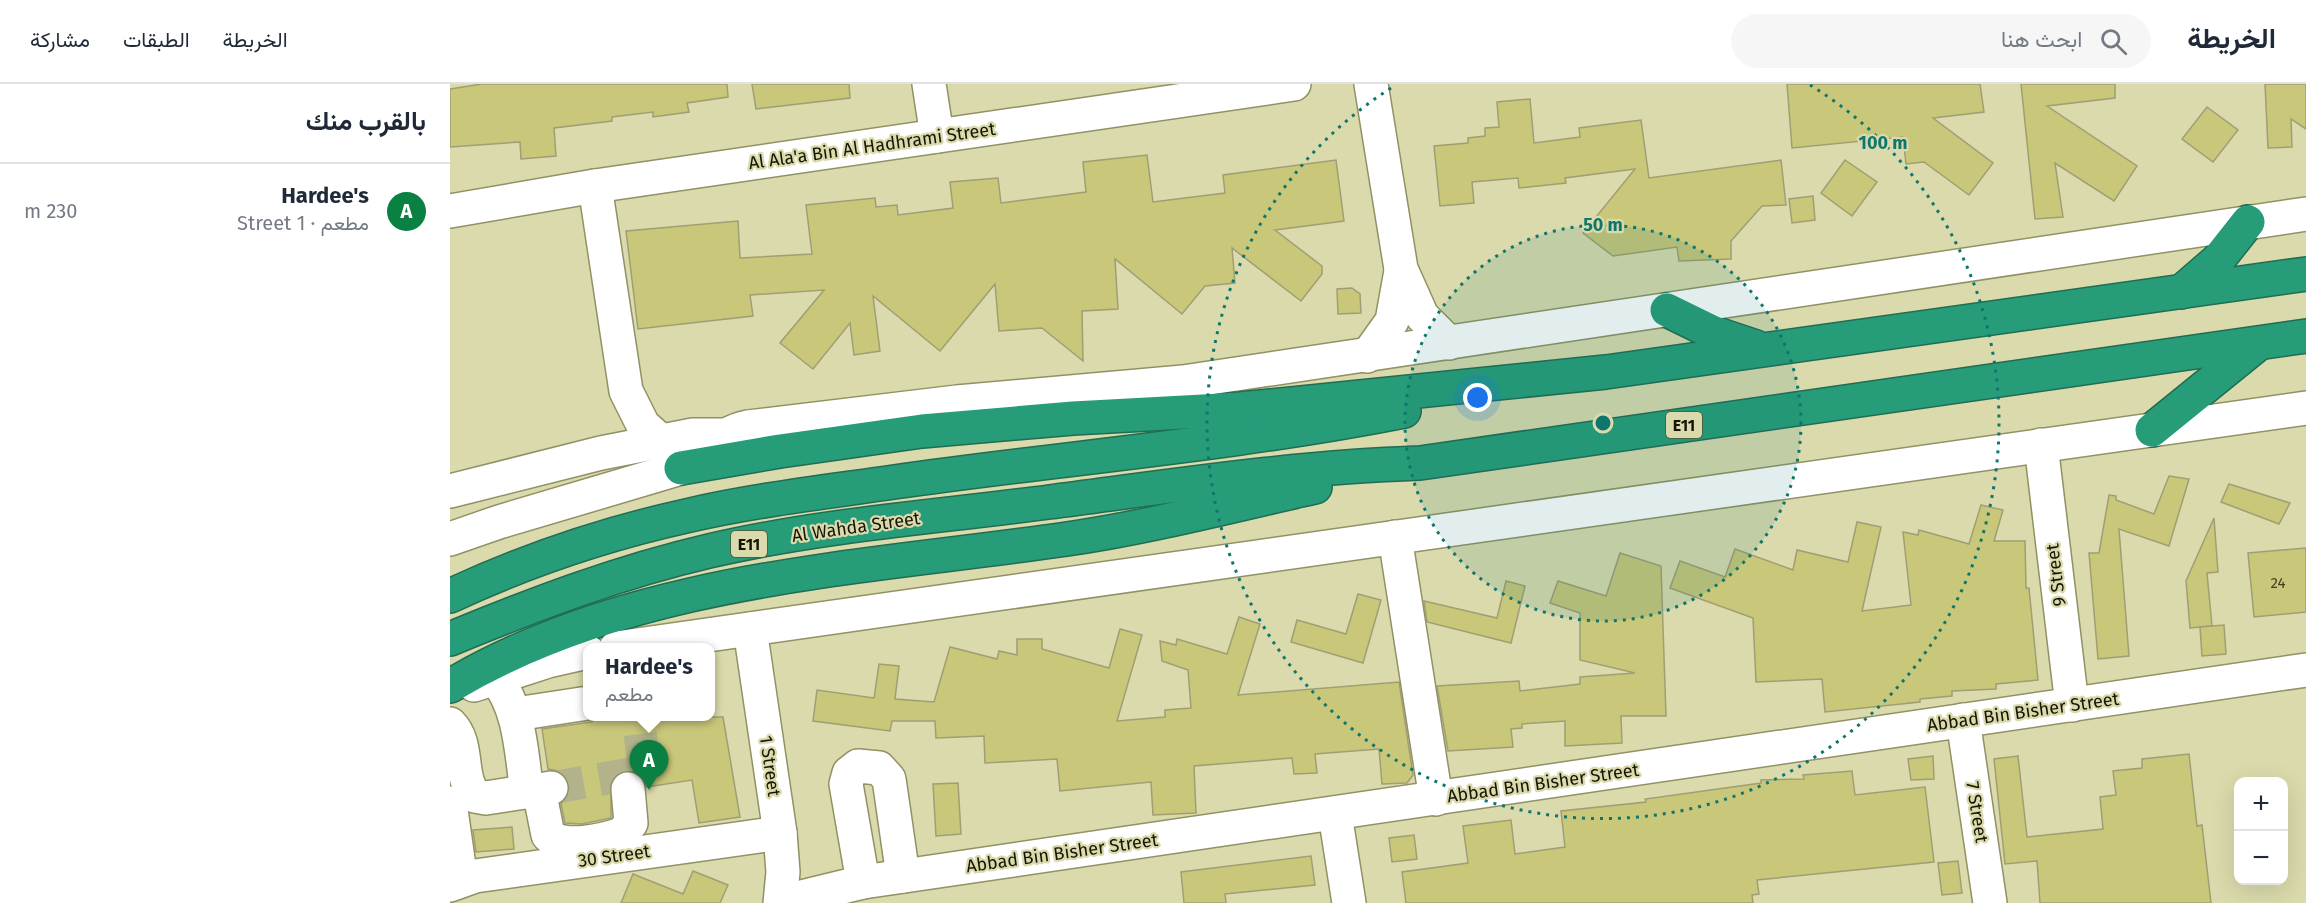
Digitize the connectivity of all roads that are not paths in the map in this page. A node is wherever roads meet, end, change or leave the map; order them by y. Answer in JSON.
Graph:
{"nodes":[{"id":1,"x":929,"y":84,"type":"edge"},
{"id":2,"x":1294,"y":84,"type":"edge"},
{"id":3,"x":1371,"y":84,"type":"edge"},
{"id":4,"x":1245,"y":88,"type":"edge"},
{"id":5,"x":937,"y":136,"type":"junction"},
{"id":6,"x":595,"y":186,"type":"junction"},
{"id":7,"x":450,"y":211,"type":"edge"},
{"id":8,"x":2306,"y":214,"type":"edge"},
{"id":9,"x":2248,"y":222,"type":"junction"},
{"id":10,"x":1401,"y":269,"type":"junction"},
{"id":11,"x":2306,"y":274,"type":"edge"},
{"id":12,"x":2181,"y":292,"type":"junction"},
{"id":13,"x":1668,"y":310,"type":"junction"},
{"id":14,"x":2306,"y":336,"type":"edge"},
{"id":15,"x":2261,"y":342,"type":"junction"},
{"id":16,"x":1449,"y":343,"type":"junction"},
{"id":17,"x":1764,"y":350,"type":"junction"},
{"id":18,"x":1368,"y":356,"type":"junction"},
{"id":19,"x":1606,"y":372,"type":"junction"},
{"id":20,"x":626,"y":391,"type":"junction"},
{"id":21,"x":2306,"y":408,"type":"edge"},
{"id":22,"x":2152,"y":430,"type":"junction"},
{"id":23,"x":724,"y":435,"type":"junction"},
{"id":24,"x":661,"y":441,"type":"junction"},
{"id":25,"x":2041,"y":446,"type":"junction"},
{"id":26,"x":601,"y":453,"type":"junction"},
{"id":27,"x":1420,"y":463,"type":"junction"},
{"id":28,"x":681,"y":468,"type":"junction"},
{"id":29,"x":450,"y":491,"type":"edge"},
{"id":30,"x":1395,"y":537,"type":"junction"},
{"id":31,"x":450,"y":539,"type":"edge"},
{"id":32,"x":450,"y":596,"type":"edge"},
{"id":33,"x":750,"y":629,"type":"junction"},
{"id":34,"x":450,"y":639,"type":"edge"},
{"id":35,"x":667,"y":643,"type":"edge"},
{"id":36,"x":583,"y":653,"type":"edge"},
{"id":37,"x":2306,"y":670,"type":"edge"},
{"id":38,"x":495,"y":677,"type":"junction"},
{"id":39,"x":450,"y":686,"type":"edge"},
{"id":40,"x":450,"y":694,"type":"edge"},
{"id":41,"x":583,"y":705,"type":"edge"},
{"id":42,"x":2072,"y":705,"type":"junction"},
{"id":43,"x":516,"y":714,"type":"junction"},
{"id":44,"x":1963,"y":720,"type":"junction"},
{"id":45,"x":450,"y":724,"type":"edge"},
{"id":46,"x":628,"y":789,"type":"dead end"},
{"id":47,"x":539,"y":790,"type":"junction"},
{"id":48,"x":1436,"y":799,"type":"junction"},
{"id":49,"x":450,"y":803,"type":"edge"},
{"id":50,"x":1335,"y":814,"type":"junction"},
{"id":51,"x":780,"y":833,"type":"junction"},
{"id":52,"x":903,"y":876,"type":"junction"},
{"id":53,"x":456,"y":882,"type":"edge"},
{"id":54,"x":863,"y":882,"type":"junction"},
{"id":55,"x":780,"y":902,"type":"edge"},
{"id":56,"x":1349,"y":903,"type":"edge"},
{"id":57,"x":1990,"y":903,"type":"edge"}],
"edges":[{"from":1,"to":5,"type":"street"},
{"from":2,"to":4,"type":"street","name":"Al Ala'a Bin Al Hadhrami Street"},
{"from":3,"to":10,"type":"street"},
{"from":4,"to":5,"type":"street","name":"Al Ala'a Bin Al Hadhrami Street"},
{"from":5,"to":6,"type":"street","name":"Al Ala'a Bin Al Hadhrami Street"},
{"from":6,"to":7,"type":"street","name":"Al Ala'a Bin Al Hadhrami Street"},
{"from":6,"to":20,"type":"street"},
{"from":8,"to":9,"type":"street"},
{"from":9,"to":12,"type":"highway"},
{"from":9,"to":13,"type":"street"},
{"from":10,"to":16,"type":"street"},
{"from":10,"to":18,"type":"street"},
{"from":11,"to":12,"type":"highway","number":"E11"},
{"from":12,"to":17,"type":"highway","number":"E11"},
{"from":13,"to":16,"type":"street"},
{"from":13,"to":17,"type":"highway"},
{"from":14,"to":15,"type":"highway","number":"E11"},
{"from":15,"to":22,"type":"highway"},
{"from":15,"to":27,"type":"highway","number":"E11"},
{"from":16,"to":18,"type":"street"},
{"from":17,"to":19,"type":"highway","number":"E11"},
{"from":18,"to":23,"type":"street"},
{"from":19,"to":28,"type":"highway"},
{"from":19,"to":32,"type":"highway","number":"E11"},
{"from":20,"to":24,"type":"street"},
{"from":20,"to":26,"type":"street"},
{"from":21,"to":22,"type":"street"},
{"from":22,"to":25,"type":"street"},
{"from":23,"to":24,"type":"street"},
{"from":23,"to":28,"type":"street"},
{"from":24,"to":26,"type":"street"},
{"from":25,"to":30,"type":"street"},
{"from":25,"to":42,"type":"street","name":"9 Street"},
{"from":26,"to":29,"type":"street"},
{"from":27,"to":34,"type":"highway","name":"Al Wahda Street","number":"E11"},
{"from":27,"to":39,"type":"highway"},
{"from":28,"to":31,"type":"street"},
{"from":30,"to":33,"type":"street"},
{"from":30,"to":48,"type":"street"},
{"from":33,"to":35,"type":"street"},
{"from":33,"to":51,"type":"street","name":"1 Street"},
{"from":36,"to":38,"type":"street"},
{"from":37,"to":42,"type":"street","name":"Abbad Bin Bisher Street"},
{"from":38,"to":40,"type":"street"},
{"from":38,"to":43,"type":"street"},
{"from":41,"to":43,"type":"street"},
{"from":42,"to":44,"type":"street","name":"Abbad Bin Bisher Street"},
{"from":43,"to":47,"type":"street"},
{"from":44,"to":48,"type":"street","name":"Abbad Bin Bisher Street"},
{"from":44,"to":57,"type":"street","name":"7 Street"},
{"from":45,"to":47,"type":"street"},
{"from":46,"to":47,"type":"street"},
{"from":48,"to":50,"type":"street","name":"Abbad Bin Bisher Street"},
{"from":49,"to":53,"type":"street"},
{"from":50,"to":52,"type":"street","name":"Abbad Bin Bisher Street"},
{"from":50,"to":56,"type":"street"},
{"from":51,"to":53,"type":"street","name":"30 Street"},
{"from":51,"to":55,"type":"street","name":"1 Street"},
{"from":52,"to":54,"type":"street","name":"Abbad Bin Bisher Street"},
{"from":52,"to":54,"type":"street"},
{"from":54,"to":55,"type":"street","name":"Abbad Bin Bisher Street"}]}
